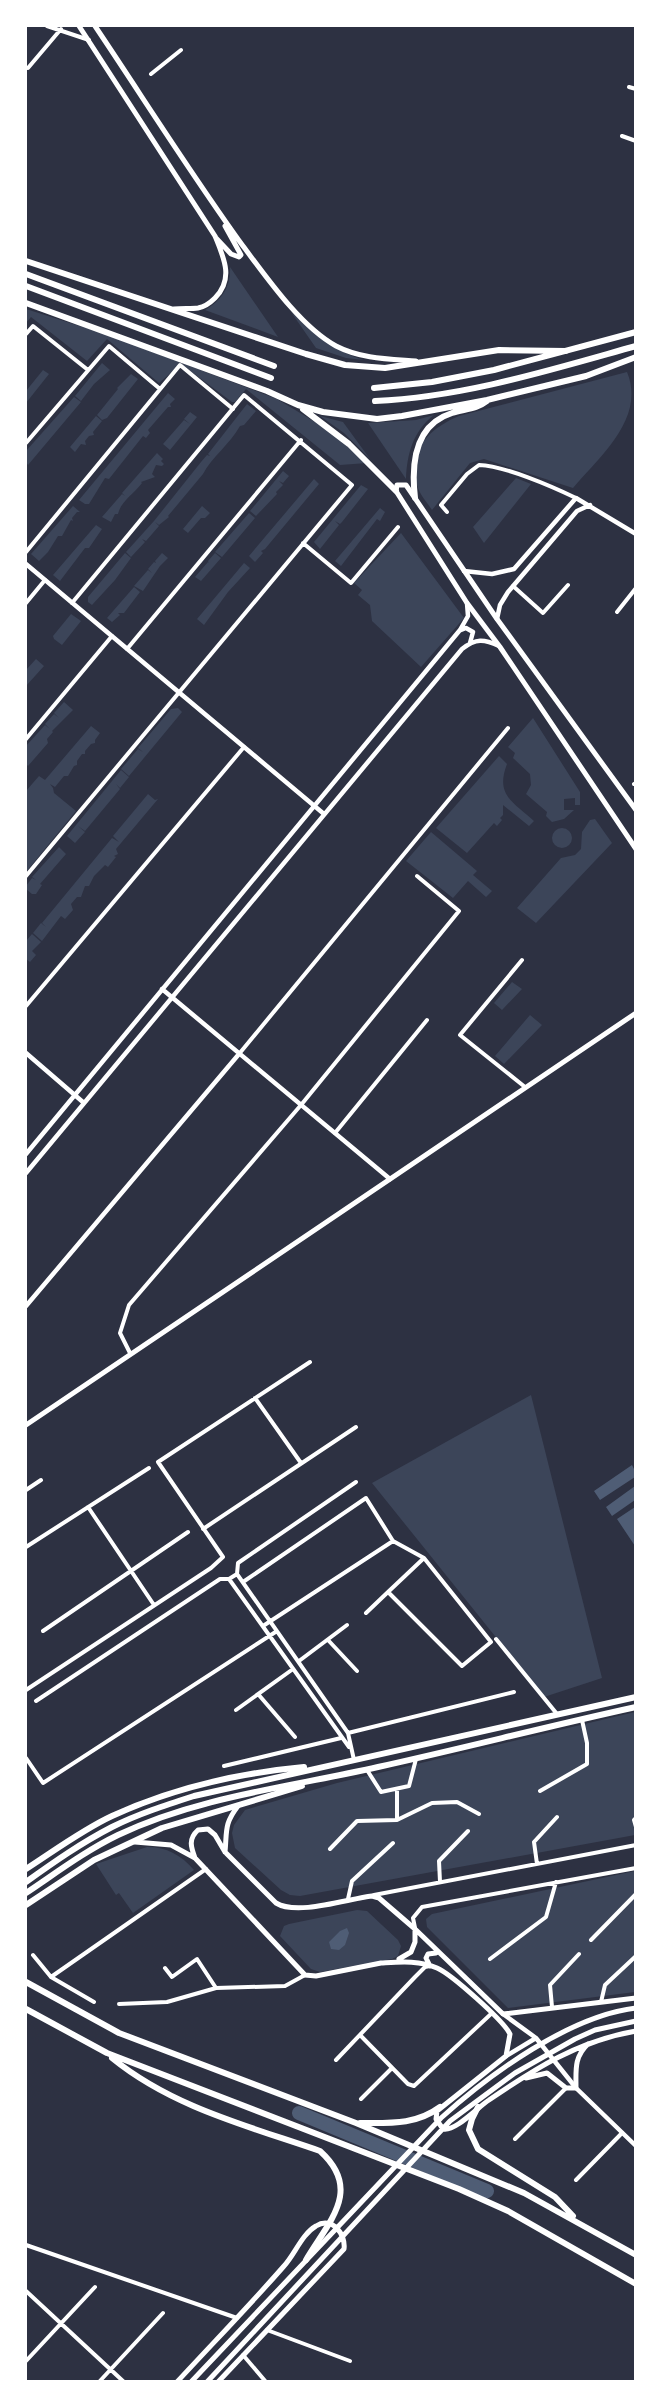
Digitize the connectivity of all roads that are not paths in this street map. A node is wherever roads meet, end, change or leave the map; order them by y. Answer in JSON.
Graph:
{"nodes":[{"id":1,"x":47,"y":26,"type":"edge"},
{"id":2,"x":80,"y":26,"type":"edge"},
{"id":3,"x":95,"y":26,"type":"edge"},
{"id":4,"x":61,"y":29,"type":"junction"},
{"id":5,"x":89,"y":41,"type":"junction"},
{"id":6,"x":181,"y":50,"type":"dead end"},
{"id":7,"x":28,"y":68,"type":"dead end"},
{"id":8,"x":151,"y":74,"type":"dead end"},
{"id":9,"x":629,"y":87,"type":"dead end"},
{"id":10,"x":636,"y":89,"type":"edge"},
{"id":11,"x":622,"y":136,"type":"dead end"},
{"id":12,"x":636,"y":141,"type":"edge"},
{"id":13,"x":214,"y":206,"type":"junction"},
{"id":14,"x":215,"y":236,"type":"junction"},
{"id":15,"x":26,"y":261,"type":"edge"},
{"id":16,"x":26,"y":274,"type":"edge"},
{"id":17,"x":26,"y":286,"type":"edge"},
{"id":18,"x":26,"y":303,"type":"edge"},
{"id":19,"x":169,"y":309,"type":"junction"},
{"id":20,"x":636,"y":332,"type":"edge"},
{"id":21,"x":26,"y":334,"type":"edge"},
{"id":22,"x":636,"y":346,"type":"edge"},
{"id":23,"x":566,"y":351,"type":"junction"},
{"id":24,"x":636,"y":357,"type":"edge"},
{"id":25,"x":427,"y":362,"type":"junction"},
{"id":26,"x":274,"y":366,"type":"dead end"},
{"id":27,"x":88,"y":370,"type":"junction"},
{"id":28,"x":271,"y":378,"type":"dead end"},
{"id":29,"x":374,"y":388,"type":"dead end"},
{"id":30,"x":160,"y":389,"type":"junction"},
{"id":31,"x":487,"y":400,"type":"junction"},
{"id":32,"x":375,"y":401,"type":"dead end"},
{"id":33,"x":298,"y":405,"type":"junction"},
{"id":34,"x":233,"y":409,"type":"junction"},
{"id":35,"x":301,"y":440,"type":"junction"},
{"id":36,"x":26,"y":443,"type":"edge"},
{"id":37,"x":396,"y":491,"type":"junction"},
{"id":38,"x":415,"y":498,"type":"junction"},
{"id":39,"x":576,"y":498,"type":"junction"},
{"id":40,"x":590,"y":505,"type":"junction"},
{"id":41,"x":447,"y":512,"type":"dead end"},
{"id":42,"x":398,"y":527,"type":"dead end"},
{"id":43,"x":636,"y":534,"type":"edge"},
{"id":44,"x":303,"y":543,"type":"junction"},
{"id":45,"x":26,"y":552,"type":"edge"},
{"id":46,"x":26,"y":564,"type":"edge"},
{"id":47,"x":464,"y":571,"type":"junction"},
{"id":48,"x":45,"y":580,"type":"junction"},
{"id":49,"x":568,"y":585,"type":"dead end"},
{"id":50,"x":513,"y":586,"type":"junction"},
{"id":51,"x":636,"y":588,"type":"edge"},
{"id":52,"x":26,"y":603,"type":"edge"},
{"id":53,"x":72,"y":603,"type":"junction"},
{"id":54,"x":467,"y":603,"type":"junction"},
{"id":55,"x":617,"y":612,"type":"dead end"},
{"id":56,"x":497,"y":618,"type":"junction"},
{"id":57,"x":460,"y":630,"type":"junction"},
{"id":58,"x":112,"y":636,"type":"junction"},
{"id":59,"x":470,"y":643,"type":"junction"},
{"id":60,"x":500,"y":646,"type":"junction"},
{"id":61,"x":127,"y":649,"type":"junction"},
{"id":62,"x":178,"y":692,"type":"junction"},
{"id":63,"x":397,"y":707,"type":"junction"},
{"id":64,"x":406,"y":715,"type":"junction"},
{"id":65,"x":508,"y":728,"type":"dead end"},
{"id":66,"x":26,"y":739,"type":"edge"},
{"id":67,"x":244,"y":747,"type":"junction"},
{"id":68,"x":315,"y":806,"type":"junction"},
{"id":69,"x":636,"y":810,"type":"edge"},
{"id":70,"x":324,"y":814,"type":"junction"},
{"id":71,"x":626,"y":836,"type":"junction"},
{"id":72,"x":636,"y":839,"type":"edge"},
{"id":73,"x":636,"y":849,"type":"edge"},
{"id":74,"x":26,"y":876,"type":"edge"},
{"id":75,"x":417,"y":876,"type":"dead end"},
{"id":76,"x":230,"y":907,"type":"junction"},
{"id":77,"x":240,"y":915,"type":"junction"},
{"id":78,"x":522,"y":960,"type":"dead end"},
{"id":79,"x":162,"y":989,"type":"junction"},
{"id":80,"x":172,"y":998,"type":"junction"},
{"id":81,"x":26,"y":1006,"type":"edge"},
{"id":82,"x":636,"y":1013,"type":"edge"},
{"id":83,"x":427,"y":1020,"type":"dead end"},
{"id":84,"x":26,"y":1053,"type":"edge"},
{"id":85,"x":239,"y":1054,"type":"junction"},
{"id":86,"x":525,"y":1087,"type":"junction"},
{"id":87,"x":74,"y":1095,"type":"junction"},
{"id":88,"x":84,"y":1103,"type":"junction"},
{"id":89,"x":301,"y":1105,"type":"junction"},
{"id":90,"x":335,"y":1133,"type":"junction"},
{"id":91,"x":26,"y":1154,"type":"edge"},
{"id":92,"x":26,"y":1173,"type":"edge"},
{"id":93,"x":390,"y":1179,"type":"junction"},
{"id":94,"x":26,"y":1306,"type":"edge"},
{"id":95,"x":130,"y":1353,"type":"junction"},
{"id":96,"x":310,"y":1362,"type":"dead end"},
{"id":97,"x":255,"y":1398,"type":"junction"},
{"id":98,"x":26,"y":1425,"type":"edge"},
{"id":99,"x":356,"y":1427,"type":"dead end"},
{"id":100,"x":301,"y":1463,"type":"junction"},
{"id":101,"x":148,"y":1468,"type":"dead end"},
{"id":102,"x":41,"y":1480,"type":"dead end"},
{"id":103,"x":356,"y":1482,"type":"dead end"},
{"id":104,"x":26,"y":1490,"type":"edge"},
{"id":105,"x":88,"y":1507,"type":"junction"},
{"id":106,"x":203,"y":1528,"type":"junction"},
{"id":107,"x":188,"y":1532,"type":"dead end"},
{"id":108,"x":393,"y":1541,"type":"junction"},
{"id":109,"x":26,"y":1547,"type":"edge"},
{"id":110,"x":424,"y":1558,"type":"junction"},
{"id":111,"x":131,"y":1571,"type":"junction"},
{"id":112,"x":237,"y":1574,"type":"junction"},
{"id":113,"x":229,"y":1580,"type":"junction"},
{"id":114,"x":243,"y":1582,"type":"junction"},
{"id":115,"x":388,"y":1592,"type":"junction"},
{"id":116,"x":154,"y":1605,"type":"junction"},
{"id":117,"x":366,"y":1613,"type":"dead end"},
{"id":118,"x":271,"y":1622,"type":"junction"},
{"id":119,"x":347,"y":1625,"type":"dead end"},
{"id":120,"x":263,"y":1626,"type":"junction"},
{"id":121,"x":43,"y":1631,"type":"dead end"},
{"id":122,"x":277,"y":1631,"type":"junction"},
{"id":123,"x":269,"y":1636,"type":"junction"},
{"id":124,"x":328,"y":1640,"type":"junction"},
{"id":125,"x":496,"y":1640,"type":"dead end"},
{"id":126,"x":299,"y":1661,"type":"junction"},
{"id":127,"x":292,"y":1669,"type":"junction"},
{"id":128,"x":357,"y":1671,"type":"dead end"},
{"id":129,"x":26,"y":1690,"type":"edge"},
{"id":130,"x":514,"y":1692,"type":"dead end"},
{"id":131,"x":258,"y":1694,"type":"junction"},
{"id":132,"x":636,"y":1697,"type":"edge"},
{"id":133,"x":36,"y":1701,"type":"dead end"},
{"id":134,"x":636,"y":1707,"type":"edge"},
{"id":135,"x":236,"y":1710,"type":"dead end"},
{"id":136,"x":557,"y":1714,"type":"junction"},
{"id":137,"x":582,"y":1719,"type":"junction"},
{"id":138,"x":348,"y":1732,"type":"junction"},
{"id":139,"x":296,"y":1737,"type":"dead end"},
{"id":140,"x":340,"y":1738,"type":"junction"},
{"id":141,"x":350,"y":1748,"type":"junction"},
{"id":142,"x":26,"y":1758,"type":"edge"},
{"id":143,"x":416,"y":1758,"type":"junction"},
{"id":144,"x":354,"y":1760,"type":"junction"},
{"id":145,"x":331,"y":1765,"type":"junction"},
{"id":146,"x":224,"y":1766,"type":"dead end"},
{"id":147,"x":367,"y":1770,"type":"junction"},
{"id":148,"x":325,"y":1778,"type":"junction"},
{"id":149,"x":397,"y":1789,"type":"junction"},
{"id":150,"x":540,"y":1791,"type":"dead end"},
{"id":151,"x":238,"y":1806,"type":"junction"},
{"id":152,"x":479,"y":1814,"type":"dead end"},
{"id":153,"x":557,"y":1817,"type":"dead end"},
{"id":154,"x":636,"y":1818,"type":"edge"},
{"id":155,"x":397,"y":1820,"type":"junction"},
{"id":156,"x":636,"y":1827,"type":"edge"},
{"id":157,"x":468,"y":1831,"type":"dead end"},
{"id":158,"x":135,"y":1842,"type":"junction"},
{"id":159,"x":393,"y":1843,"type":"dead end"},
{"id":160,"x":636,"y":1845,"type":"edge"},
{"id":161,"x":330,"y":1849,"type":"dead end"},
{"id":162,"x":225,"y":1852,"type":"junction"},
{"id":163,"x":195,"y":1858,"type":"junction"},
{"id":164,"x":537,"y":1864,"type":"junction"},
{"id":165,"x":206,"y":1868,"type":"junction"},
{"id":166,"x":636,"y":1868,"type":"edge"},
{"id":167,"x":26,"y":1869,"type":"edge"},
{"id":168,"x":26,"y":1882,"type":"edge"},
{"id":169,"x":440,"y":1882,"type":"junction"},
{"id":170,"x":556,"y":1882,"type":"junction"},
{"id":171,"x":26,"y":1893,"type":"edge"},
{"id":172,"x":636,"y":1894,"type":"edge"},
{"id":173,"x":372,"y":1896,"type":"junction"},
{"id":174,"x":348,"y":1899,"type":"junction"},
{"id":175,"x":26,"y":1905,"type":"edge"},
{"id":176,"x":415,"y":1929,"type":"junction"},
{"id":177,"x":591,"y":1940,"type":"dead end"},
{"id":178,"x":439,"y":1954,"type":"junction"},
{"id":179,"x":579,"y":1954,"type":"dead end"},
{"id":180,"x":33,"y":1955,"type":"dead end"},
{"id":181,"x":636,"y":1956,"type":"edge"},
{"id":182,"x":490,"y":1959,"type":"dead end"},
{"id":183,"x":381,"y":1963,"type":"junction"},
{"id":184,"x":430,"y":1966,"type":"junction"},
{"id":185,"x":165,"y":1968,"type":"dead end"},
{"id":186,"x":305,"y":1975,"type":"junction"},
{"id":187,"x":51,"y":1977,"type":"junction"},
{"id":188,"x":26,"y":1982,"type":"edge"},
{"id":189,"x":216,"y":1988,"type":"junction"},
{"id":190,"x":636,"y":1998,"type":"edge"},
{"id":191,"x":94,"y":2002,"type":"dead end"},
{"id":192,"x":119,"y":2004,"type":"dead end"},
{"id":193,"x":601,"y":2004,"type":"junction"},
{"id":194,"x":552,"y":2007,"type":"junction"},
{"id":195,"x":636,"y":2008,"type":"edge"},
{"id":196,"x":26,"y":2009,"type":"edge"},
{"id":197,"x":492,"y":2013,"type":"junction"},
{"id":198,"x":503,"y":2014,"type":"junction"},
{"id":199,"x":636,"y":2021,"type":"edge"},
{"id":200,"x":636,"y":2031,"type":"edge"},
{"id":201,"x":360,"y":2035,"type":"junction"},
{"id":202,"x":536,"y":2037,"type":"junction"},
{"id":203,"x":591,"y":2041,"type":"junction"},
{"id":204,"x":107,"y":2054,"type":"junction"},
{"id":205,"x":506,"y":2056,"type":"junction"},
{"id":206,"x":552,"y":2059,"type":"junction"},
{"id":207,"x":336,"y":2060,"type":"dead end"},
{"id":208,"x":392,"y":2068,"type":"junction"},
{"id":209,"x":521,"y":2079,"type":"junction"},
{"id":210,"x":566,"y":2088,"type":"junction"},
{"id":211,"x":576,"y":2088,"type":"junction"},
{"id":212,"x":361,"y":2099,"type":"dead end"},
{"id":213,"x":440,"y":2107,"type":"junction"},
{"id":214,"x":478,"y":2107,"type":"junction"},
{"id":215,"x":356,"y":2123,"type":"junction"},
{"id":216,"x":622,"y":2133,"type":"junction"},
{"id":217,"x":515,"y":2139,"type":"dead end"},
{"id":218,"x":636,"y":2146,"type":"edge"},
{"id":219,"x":576,"y":2180,"type":"dead end"},
{"id":220,"x":577,"y":2221,"type":"junction"},
{"id":221,"x":26,"y":2245,"type":"edge"},
{"id":222,"x":636,"y":2255,"type":"edge"},
{"id":223,"x":306,"y":2260,"type":"junction"},
{"id":224,"x":636,"y":2284,"type":"edge"},
{"id":225,"x":95,"y":2287,"type":"dead end"},
{"id":226,"x":26,"y":2292,"type":"edge"},
{"id":227,"x":163,"y":2313,"type":"dead end"},
{"id":228,"x":237,"y":2318,"type":"junction"},
{"id":229,"x":61,"y":2324,"type":"junction"},
{"id":230,"x":267,"y":2330,"type":"junction"},
{"id":231,"x":243,"y":2355,"type":"junction"},
{"id":232,"x":26,"y":2361,"type":"edge"},
{"id":233,"x":350,"y":2361,"type":"dead end"},
{"id":234,"x":110,"y":2369,"type":"junction"},
{"id":235,"x":208,"y":2381,"type":"edge"},
{"id":236,"x":99,"y":2382,"type":"edge"},
{"id":237,"x":124,"y":2382,"type":"edge"},
{"id":238,"x":177,"y":2382,"type":"edge"},
{"id":239,"x":191,"y":2382,"type":"edge"},
{"id":240,"x":218,"y":2382,"type":"edge"},
{"id":241,"x":266,"y":2382,"type":"edge"}],
"edges":[{"from":1,"to":4,"type":"street"},
{"from":2,"to":5,"type":"main road"},
{"from":3,"to":13,"type":"main road"},
{"from":4,"to":5,"type":"street"},
{"from":4,"to":7,"type":"street"},
{"from":5,"to":14,"type":"main road"},
{"from":6,"to":8,"type":"street"},
{"from":9,"to":10,"type":"street"},
{"from":11,"to":12,"type":"street"},
{"from":13,"to":14,"type":"main road"},
{"from":13,"to":25,"type":"main road"},
{"from":14,"to":19,"type":"main road"},
{"from":15,"to":19,"type":"main road"},
{"from":16,"to":26,"type":"main road"},
{"from":17,"to":28,"type":"main road"},
{"from":18,"to":33,"type":"main road"},
{"from":19,"to":25,"type":"main road"},
{"from":20,"to":23,"type":"main road"},
{"from":21,"to":27,"type":"street"},
{"from":22,"to":32,"type":"main road"},
{"from":23,"to":25,"type":"main road"},
{"from":23,"to":29,"type":"main road"},
{"from":24,"to":31,"type":"main road"},
{"from":27,"to":30,"type":"street"},
{"from":27,"to":36,"type":"street"},
{"from":30,"to":34,"type":"street"},
{"from":30,"to":45,"type":"street"},
{"from":31,"to":33,"type":"main road"},
{"from":31,"to":38,"type":"main road"},
{"from":33,"to":37,"type":"main road"},
{"from":34,"to":35,"type":"street"},
{"from":34,"to":53,"type":"street"},
{"from":35,"to":44,"type":"street"},
{"from":35,"to":61,"type":"street"},
{"from":37,"to":38,"type":"main road"},
{"from":37,"to":54,"type":"main road"},
{"from":38,"to":47,"type":"main road"},
{"from":39,"to":40,"type":"street"},
{"from":39,"to":41,"type":"street"},
{"from":39,"to":47,"type":"street"},
{"from":40,"to":43,"type":"street"},
{"from":40,"to":50,"type":"street"},
{"from":42,"to":44,"type":"street"},
{"from":44,"to":62,"type":"street"},
{"from":46,"to":48,"type":"street"},
{"from":47,"to":56,"type":"main road"},
{"from":48,"to":52,"type":"street"},
{"from":48,"to":53,"type":"street"},
{"from":49,"to":50,"type":"street"},
{"from":50,"to":56,"type":"street"},
{"from":51,"to":55,"type":"street"},
{"from":53,"to":58,"type":"street"},
{"from":54,"to":57,"type":"street"},
{"from":54,"to":60,"type":"main road"},
{"from":56,"to":69,"type":"main road"},
{"from":57,"to":59,"type":"street"},
{"from":57,"to":63,"type":"street"},
{"from":58,"to":61,"type":"street"},
{"from":58,"to":66,"type":"street"},
{"from":59,"to":60,"type":"street"},
{"from":59,"to":64,"type":"street"},
{"from":60,"to":71,"type":"main road"},
{"from":61,"to":62,"type":"street"},
{"from":62,"to":67,"type":"street"},
{"from":62,"to":74,"type":"street"},
{"from":63,"to":64,"type":"street"},
{"from":63,"to":68,"type":"street"},
{"from":64,"to":70,"type":"street"},
{"from":65,"to":85,"type":"street"},
{"from":67,"to":68,"type":"street"},
{"from":67,"to":81,"type":"street"},
{"from":68,"to":70,"type":"street"},
{"from":68,"to":76,"type":"street"},
{"from":70,"to":77,"type":"street"},
{"from":71,"to":72,"type":"main road"},
{"from":71,"to":73,"type":"main road"},
{"from":75,"to":89,"type":"street"},
{"from":76,"to":77,"type":"street"},
{"from":76,"to":79,"type":"street"},
{"from":77,"to":80,"type":"street"},
{"from":78,"to":86,"type":"street"},
{"from":79,"to":80,"type":"street"},
{"from":79,"to":87,"type":"street"},
{"from":80,"to":85,"type":"street"},
{"from":80,"to":88,"type":"street"},
{"from":82,"to":86,"type":"main road"},
{"from":83,"to":90,"type":"street"},
{"from":84,"to":87,"type":"street"},
{"from":85,"to":89,"type":"street"},
{"from":85,"to":94,"type":"street"},
{"from":86,"to":93,"type":"main road"},
{"from":87,"to":88,"type":"street"},
{"from":87,"to":91,"type":"street"},
{"from":88,"to":92,"type":"street"},
{"from":89,"to":90,"type":"street"},
{"from":89,"to":95,"type":"street"},
{"from":90,"to":93,"type":"street"},
{"from":93,"to":95,"type":"main road"},
{"from":95,"to":98,"type":"main road"},
{"from":96,"to":97,"type":"street"},
{"from":97,"to":100,"type":"street"},
{"from":97,"to":106,"type":"street"},
{"from":99,"to":100,"type":"street"},
{"from":100,"to":106,"type":"street"},
{"from":101,"to":105,"type":"street"},
{"from":102,"to":104,"type":"street"},
{"from":103,"to":112,"type":"street"},
{"from":105,"to":109,"type":"street"},
{"from":105,"to":111,"type":"street"},
{"from":106,"to":116,"type":"street"},
{"from":107,"to":111,"type":"street"},
{"from":108,"to":110,"type":"street"},
{"from":108,"to":114,"type":"street"},
{"from":108,"to":118,"type":"street"},
{"from":110,"to":115,"type":"street"},
{"from":110,"to":115,"type":"street"},
{"from":111,"to":116,"type":"street"},
{"from":111,"to":121,"type":"street"},
{"from":112,"to":113,"type":"street"},
{"from":112,"to":114,"type":"street"},
{"from":113,"to":120,"type":"street"},
{"from":113,"to":133,"type":"street"},
{"from":114,"to":118,"type":"street"},
{"from":115,"to":117,"type":"street"},
{"from":116,"to":129,"type":"street"},
{"from":118,"to":120,"type":"street"},
{"from":118,"to":122,"type":"street"},
{"from":119,"to":124,"type":"street"},
{"from":120,"to":123,"type":"street"},
{"from":122,"to":123,"type":"street"},
{"from":122,"to":126,"type":"street"},
{"from":123,"to":127,"type":"street"},
{"from":123,"to":142,"type":"street"},
{"from":124,"to":126,"type":"street"},
{"from":124,"to":128,"type":"street"},
{"from":125,"to":136,"type":"street"},
{"from":126,"to":138,"type":"street"},
{"from":127,"to":131,"type":"street"},
{"from":127,"to":140,"type":"street"},
{"from":130,"to":138,"type":"street"},
{"from":131,"to":135,"type":"street"},
{"from":131,"to":139,"type":"street"},
{"from":132,"to":136,"type":"main road"},
{"from":134,"to":137,"type":"main road"},
{"from":136,"to":144,"type":"main road"},
{"from":137,"to":143,"type":"main road"},
{"from":137,"to":150,"type":"street"},
{"from":138,"to":141,"type":"street"},
{"from":140,"to":141,"type":"street"},
{"from":140,"to":146,"type":"street"},
{"from":141,"to":144,"type":"street"},
{"from":143,"to":147,"type":"main road"},
{"from":143,"to":149,"type":"street"},
{"from":144,"to":145,"type":"main road"},
{"from":145,"to":167,"type":"main road"},
{"from":145,"to":168,"type":"main road"},
{"from":147,"to":148,"type":"main road"},
{"from":147,"to":149,"type":"street"},
{"from":148,"to":151,"type":"main road"},
{"from":148,"to":171,"type":"main road"},
{"from":149,"to":155,"type":"street"},
{"from":151,"to":158,"type":"main road"},
{"from":151,"to":162,"type":"main road"},
{"from":152,"to":155,"type":"street"},
{"from":153,"to":164,"type":"street"},
{"from":154,"to":156,"type":"street"},
{"from":155,"to":161,"type":"street"},
{"from":157,"to":169,"type":"street"},
{"from":158,"to":163,"type":"main road"},
{"from":158,"to":175,"type":"main road"},
{"from":159,"to":174,"type":"street"},
{"from":160,"to":164,"type":"street"},
{"from":162,"to":163,"type":"main road"},
{"from":162,"to":174,"type":"main road"},
{"from":163,"to":165,"type":"main road"},
{"from":164,"to":169,"type":"street"},
{"from":165,"to":186,"type":"main road"},
{"from":165,"to":187,"type":"street"},
{"from":166,"to":170,"type":"street"},
{"from":169,"to":173,"type":"street"},
{"from":170,"to":176,"type":"street"},
{"from":170,"to":182,"type":"street"},
{"from":172,"to":177,"type":"street"},
{"from":173,"to":174,"type":"main road"},
{"from":173,"to":176,"type":"main road"},
{"from":176,"to":178,"type":"main road"},
{"from":176,"to":183,"type":"main road"},
{"from":178,"to":184,"type":"main road"},
{"from":178,"to":198,"type":"main road"},
{"from":179,"to":194,"type":"street"},
{"from":180,"to":187,"type":"street"},
{"from":181,"to":193,"type":"street"},
{"from":183,"to":184,"type":"main road"},
{"from":183,"to":186,"type":"main road"},
{"from":184,"to":197,"type":"main road"},
{"from":184,"to":201,"type":"street"},
{"from":185,"to":189,"type":"street"},
{"from":186,"to":189,"type":"street"},
{"from":187,"to":191,"type":"street"},
{"from":188,"to":215,"type":"main road"},
{"from":189,"to":192,"type":"street"},
{"from":190,"to":193,"type":"main road"},
{"from":193,"to":194,"type":"main road"},
{"from":194,"to":198,"type":"main road"},
{"from":195,"to":223,"type":"main road"},
{"from":196,"to":204,"type":"main road"},
{"from":197,"to":205,"type":"main road"},
{"from":197,"to":208,"type":"street"},
{"from":198,"to":202,"type":"street"},
{"from":199,"to":235,"type":"main road"},
{"from":200,"to":203,"type":"main road"},
{"from":201,"to":207,"type":"street"},
{"from":201,"to":208,"type":"street"},
{"from":202,"to":205,"type":"street"},
{"from":202,"to":206,"type":"street"},
{"from":203,"to":206,"type":"main road"},
{"from":203,"to":211,"type":"main road"},
{"from":204,"to":223,"type":"main road"},
{"from":204,"to":224,"type":"main road"},
{"from":205,"to":213,"type":"main road"},
{"from":206,"to":209,"type":"main road"},
{"from":206,"to":211,"type":"street"},
{"from":208,"to":212,"type":"street"},
{"from":209,"to":210,"type":"main road"},
{"from":209,"to":214,"type":"main road"},
{"from":210,"to":211,"type":"main road"},
{"from":210,"to":217,"type":"street"},
{"from":211,"to":216,"type":"street"},
{"from":213,"to":214,"type":"main road"},
{"from":213,"to":215,"type":"main road"},
{"from":214,"to":220,"type":"main road"},
{"from":215,"to":220,"type":"main road"},
{"from":216,"to":218,"type":"street"},
{"from":216,"to":219,"type":"street"},
{"from":220,"to":222,"type":"main road"},
{"from":221,"to":228,"type":"street"},
{"from":223,"to":239,"type":"main road"},
{"from":225,"to":229,"type":"street"},
{"from":226,"to":229,"type":"street"},
{"from":227,"to":234,"type":"street"},
{"from":228,"to":230,"type":"main road"},
{"from":228,"to":238,"type":"main road"},
{"from":229,"to":232,"type":"street"},
{"from":229,"to":234,"type":"street"},
{"from":230,"to":231,"type":"main road"},
{"from":230,"to":233,"type":"street"},
{"from":231,"to":240,"type":"main road"},
{"from":231,"to":241,"type":"street"},
{"from":234,"to":236,"type":"street"},
{"from":234,"to":237,"type":"street"}]}
